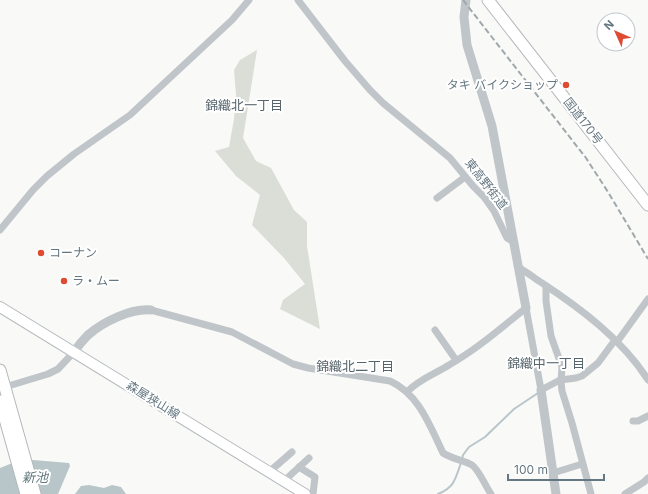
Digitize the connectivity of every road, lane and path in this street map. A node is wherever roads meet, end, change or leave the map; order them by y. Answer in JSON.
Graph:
{"nodes":[{"id":1,"x":249,"y":0,"type":"edge"},
{"id":2,"x":298,"y":0,"type":"edge"},
{"id":3,"x":466,"y":0,"type":"edge"},
{"id":4,"x":488,"y":0,"type":"edge"},
{"id":5,"x":465,"y":177,"type":"junction"},
{"id":6,"x":437,"y":198,"type":"dead end"},
{"id":7,"x":648,"y":205,"type":"edge"},
{"id":8,"x":0,"y":230,"type":"edge"},
{"id":9,"x":514,"y":242,"type":"junction"},
{"id":10,"x":519,"y":268,"type":"junction"},
{"id":11,"x":546,"y":286,"type":"junction"},
{"id":12,"x":648,"y":299,"type":"edge"},
{"id":13,"x":0,"y":307,"type":"edge"},
{"id":14,"x":526,"y":308,"type":"junction"},
{"id":15,"x":151,"y":310,"type":"joint"},
{"id":16,"x":435,"y":330,"type":"dead end"},
{"id":17,"x":616,"y":341,"type":"junction"},
{"id":18,"x":74,"y":352,"type":"junction"},
{"id":19,"x":456,"y":360,"type":"junction"},
{"id":20,"x":0,"y":370,"type":"edge"},
{"id":21,"x":561,"y":380,"type":"junction"},
{"id":22,"x":648,"y":380,"type":"edge"},
{"id":23,"x":5,"y":387,"type":"junction"},
{"id":24,"x":541,"y":390,"type":"junction"},
{"id":25,"x":407,"y":392,"type":"junction"},
{"id":26,"x":0,"y":401,"type":"edge"},
{"id":27,"x":648,"y":416,"type":"edge"},
{"id":28,"x":633,"y":421,"type":"dead end"},
{"id":29,"x":292,"y":452,"type":"dead end"},
{"id":30,"x":21,"y":458,"type":"junction"},
{"id":31,"x":309,"y":458,"type":"dead end"},
{"id":32,"x":582,"y":464,"type":"junction"},
{"id":33,"x":299,"y":467,"type":"junction"},
{"id":34,"x":269,"y":472,"type":"junction"},
{"id":35,"x":554,"y":474,"type":"junction"},
{"id":36,"x":284,"y":481,"type":"junction"},
{"id":37,"x":647,"y":482,"type":"edge"},
{"id":38,"x":26,"y":494,"type":"edge"},
{"id":39,"x":35,"y":494,"type":"edge"},
{"id":40,"x":305,"y":494,"type":"edge"},
{"id":41,"x":313,"y":494,"type":"edge"},
{"id":42,"x":491,"y":494,"type":"edge"},
{"id":43,"x":556,"y":494,"type":"edge"},
{"id":44,"x":591,"y":494,"type":"edge"},
{"id":45,"x":625,"y":494,"type":"edge"}],
"edges":[{"from":1,"to":8,"type":"street"},
{"from":2,"to":5,"type":"street","name":"東高野街道"},
{"from":3,"to":9,"type":"street"},
{"from":4,"to":7,"type":"highway","name":"国道170号"},
{"from":5,"to":6,"type":"street"},
{"from":5,"to":9,"type":"street","name":"東高野街道"},
{"from":9,"to":10,"type":"street","name":"東高野街道"},
{"from":10,"to":11,"type":"street"},
{"from":10,"to":14,"type":"street","name":"東高野街道"},
{"from":11,"to":17,"type":"street"},
{"from":11,"to":21,"type":"street"},
{"from":12,"to":17,"type":"street"},
{"from":13,"to":18,"type":"main road","name":"森屋狭山線"},
{"from":14,"to":19,"type":"street"},
{"from":14,"to":24,"type":"street"},
{"from":15,"to":18,"type":"street"},
{"from":15,"to":25,"type":"street"},
{"from":16,"to":19,"type":"street"},
{"from":17,"to":21,"type":"street"},
{"from":17,"to":22,"type":"street"},
{"from":18,"to":23,"type":"street"},
{"from":18,"to":34,"type":"main road","name":"森屋狭山線"},
{"from":19,"to":25,"type":"street"},
{"from":20,"to":23,"type":"highway"},
{"from":21,"to":24,"type":"street"},
{"from":21,"to":32,"type":"street"},
{"from":23,"to":30,"type":"highway"},
{"from":24,"to":35,"type":"street"},
{"from":25,"to":42,"type":"street"},
{"from":26,"to":30,"type":"highway"},
{"from":27,"to":28,"type":"street"},
{"from":29,"to":34,"type":"street"},
{"from":30,"to":38,"type":"highway"},
{"from":30,"to":39,"type":"highway"},
{"from":31,"to":33,"type":"street"},
{"from":32,"to":35,"type":"street"},
{"from":32,"to":44,"type":"street"},
{"from":33,"to":36,"type":"street"},
{"from":33,"to":41,"type":"street"},
{"from":34,"to":36,"type":"main road","name":"森屋狭山線"},
{"from":35,"to":43,"type":"street"},
{"from":36,"to":40,"type":"main road","name":"森屋狭山線"},
{"from":37,"to":45,"type":"street"}]}
